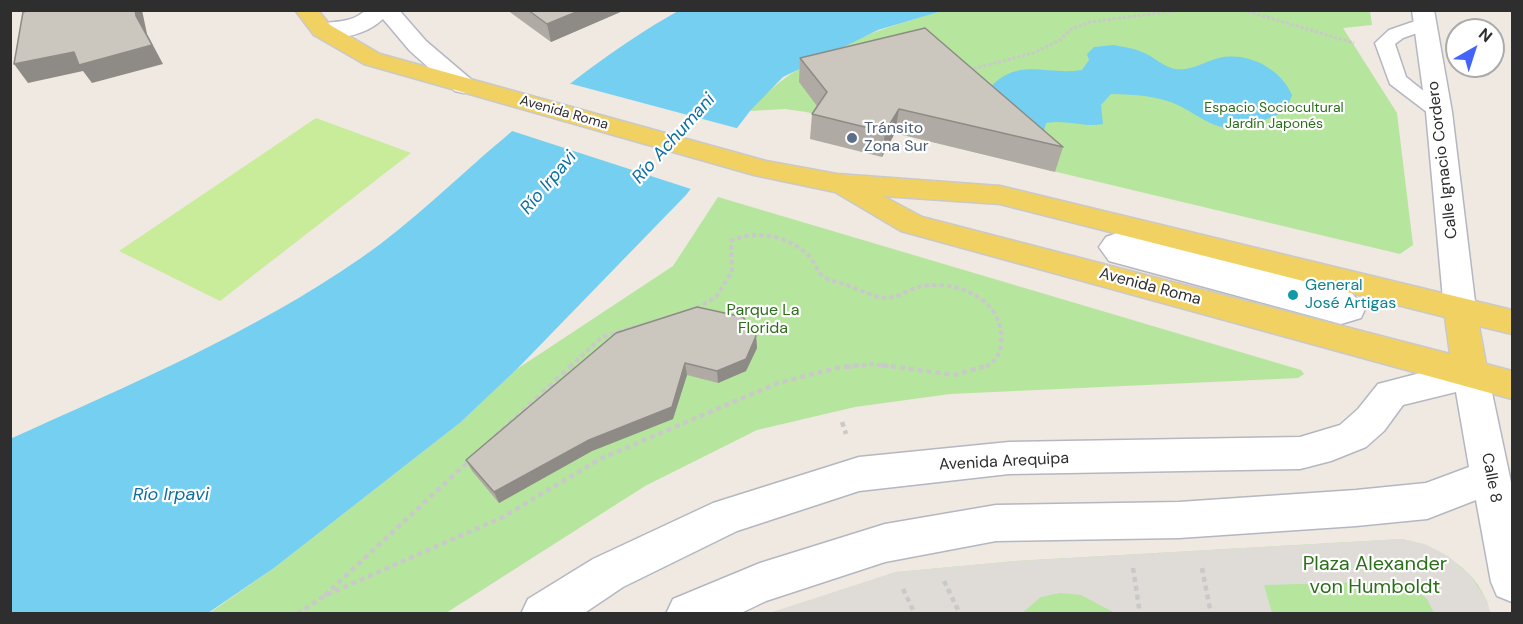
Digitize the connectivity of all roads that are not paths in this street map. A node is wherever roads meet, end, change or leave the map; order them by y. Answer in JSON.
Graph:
{"nodes":[{"id":1,"x":306,"y":10,"type":"edge"},
{"id":2,"x":379,"y":10,"type":"edge"},
{"id":3,"x":387,"y":10,"type":"edge"},
{"id":4,"x":1424,"y":17,"type":"edge"},
{"id":5,"x":322,"y":30,"type":"junction"},
{"id":6,"x":464,"y":86,"type":"junction"},
{"id":7,"x":1439,"y":112,"type":"junction"},
{"id":8,"x":837,"y":183,"type":"junction"},
{"id":9,"x":1120,"y":254,"type":"joint"},
{"id":10,"x":1460,"y":310,"type":"junction"},
{"id":11,"x":1512,"y":322,"type":"edge"},
{"id":12,"x":1470,"y":374,"type":"junction"},
{"id":13,"x":1512,"y":386,"type":"edge"},
{"id":14,"x":1490,"y":476,"type":"junction"},
{"id":15,"x":1512,"y":582,"type":"edge"},
{"id":16,"x":543,"y":614,"type":"edge"},
{"id":17,"x":688,"y":614,"type":"edge"}],
"edges":[{"from":1,"to":5,"type":"main road","name":"Avenida Roma"},
{"from":2,"to":5,"type":"main road"},
{"from":3,"to":6,"type":"main road"},
{"from":4,"to":7,"type":"main road","name":"Calle Ignacio Cordero"},
{"from":4,"to":7,"type":"lane"},
{"from":5,"to":6,"type":"main road","name":"Avenida Roma"},
{"from":6,"to":8,"type":"main road","name":"Avenida Roma"},
{"from":7,"to":10,"type":"main road","name":"Calle Ignacio Cordero"},
{"from":8,"to":10,"type":"main road","name":"Avenida Roma"},
{"from":8,"to":12,"type":"main road","name":"Avenida Roma"},
{"from":9,"to":9,"type":"main road"},
{"from":10,"to":11,"type":"main road","name":"Avenida Roma"},
{"from":10,"to":12,"type":"main road"},
{"from":12,"to":13,"type":"main road","name":"Avenida Roma"},
{"from":12,"to":14,"type":"main road","name":"Calle 8"},
{"from":12,"to":16,"type":"main road","name":"Avenida Arequipa"},
{"from":14,"to":15,"type":"main road","name":"Calle 8"},
{"from":14,"to":17,"type":"main road"}]}
